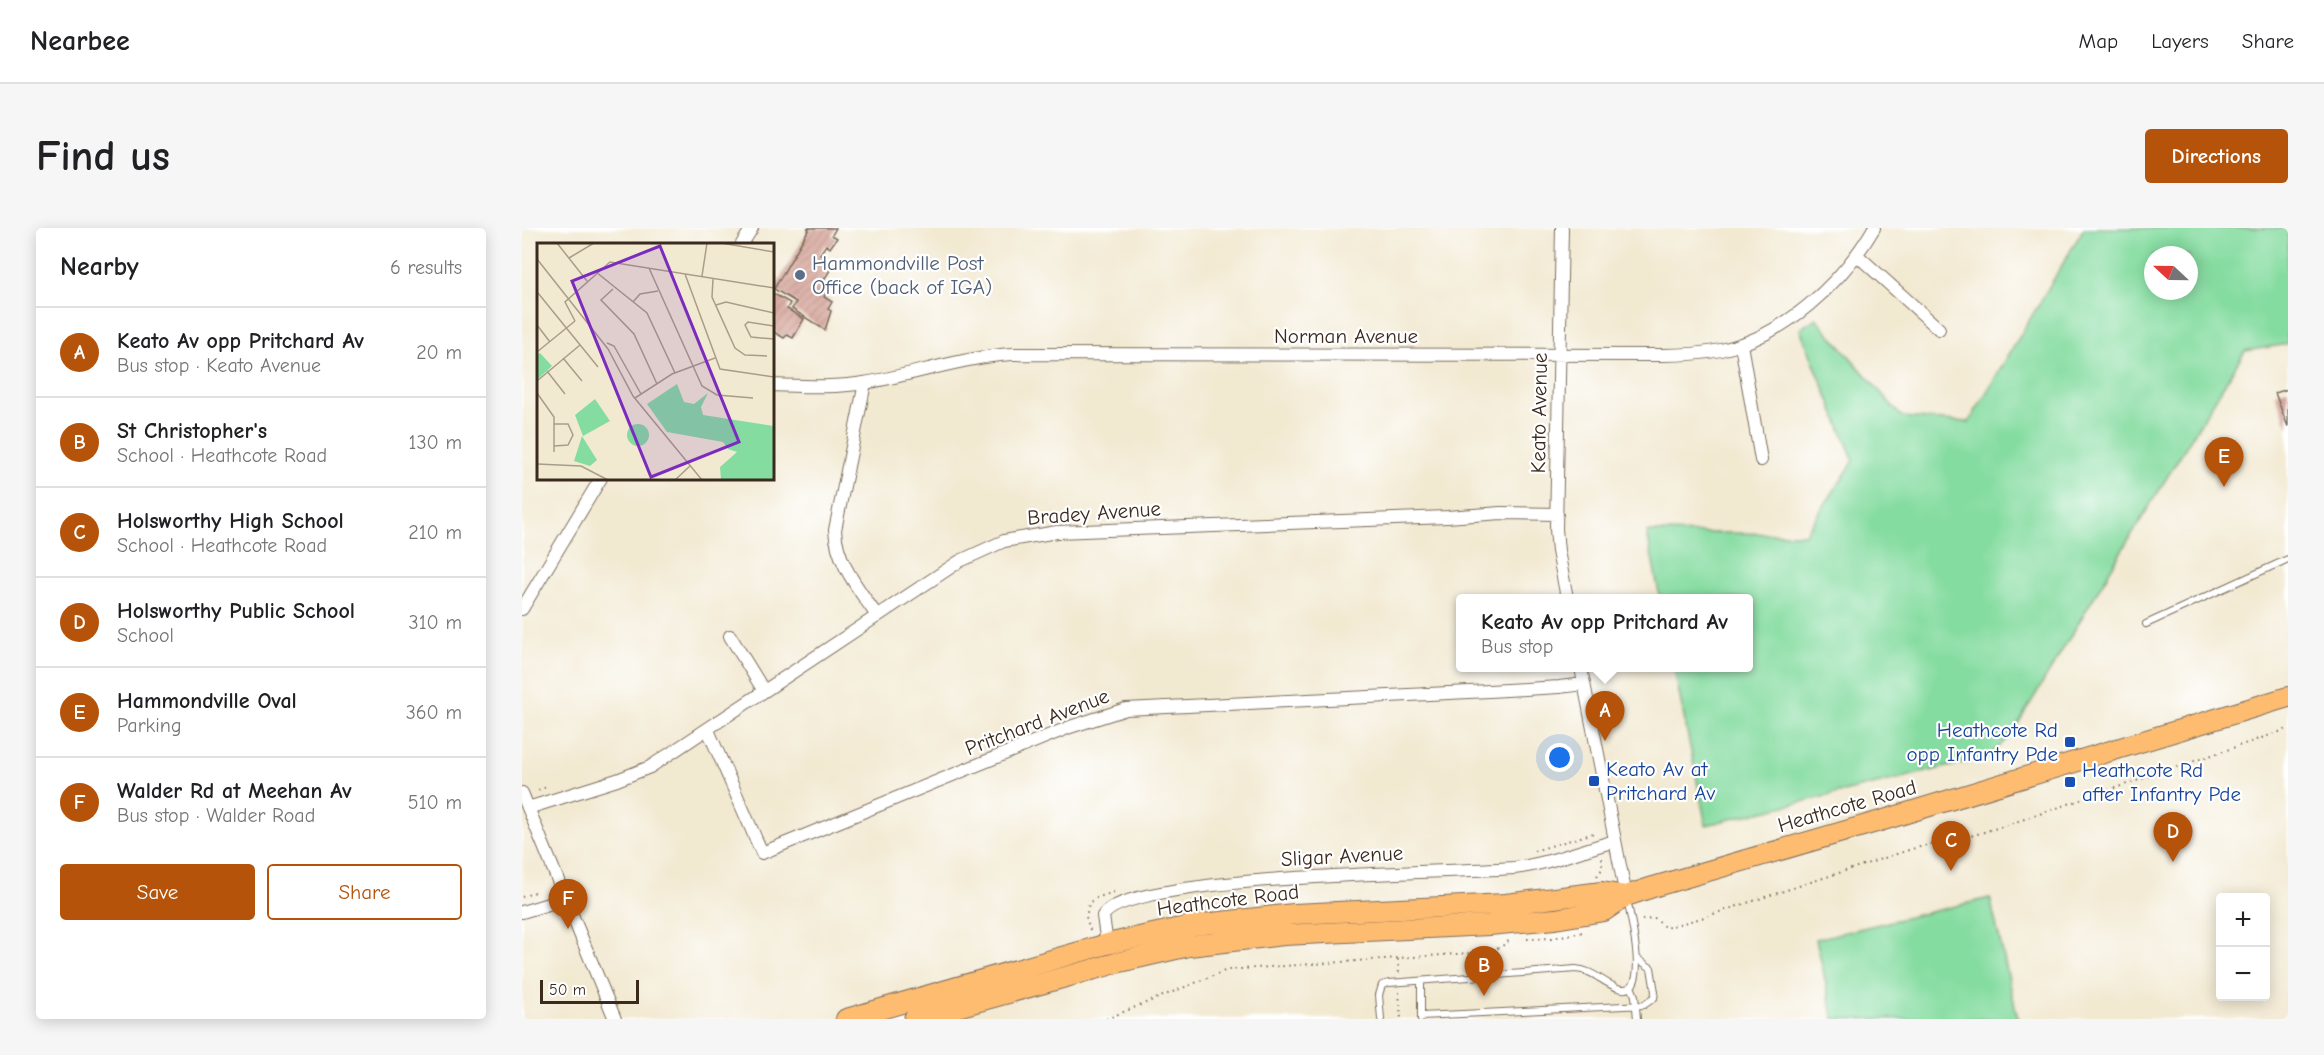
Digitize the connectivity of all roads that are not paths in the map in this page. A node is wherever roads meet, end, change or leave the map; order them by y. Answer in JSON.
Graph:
{"nodes":[{"id":1,"x":752,"y":228,"type":"edge"},
{"id":2,"x":1562,"y":228,"type":"edge"},
{"id":3,"x":1874,"y":228,"type":"edge"},
{"id":4,"x":743,"y":243,"type":"edge"},
{"id":5,"x":1857,"y":255,"type":"junction"},
{"id":6,"x":1939,"y":329,"type":"dead end"},
{"id":7,"x":1741,"y":344,"type":"junction"},
{"id":8,"x":1560,"y":355,"type":"junction"},
{"id":9,"x":865,"y":383,"type":"junction"},
{"id":10,"x":774,"y":385,"type":"edge"},
{"id":11,"x":1761,"y":460,"type":"dead end"},
{"id":12,"x":600,"y":480,"type":"edge"},
{"id":13,"x":1557,"y":514,"type":"junction"},
{"id":14,"x":2288,"y":559,"type":"edge"},
{"id":15,"x":1566,"y":594,"type":"edge"},
{"id":16,"x":522,"y":609,"type":"edge"},
{"id":17,"x":877,"y":616,"type":"junction"},
{"id":18,"x":2146,"y":624,"type":"dead end"},
{"id":19,"x":730,"y":636,"type":"dead end"},
{"id":20,"x":1582,"y":672,"type":"edge"},
{"id":21,"x":1584,"y":684,"type":"junction"},
{"id":22,"x":764,"y":691,"type":"junction"},
{"id":23,"x":2288,"y":697,"type":"edge"},
{"id":24,"x":708,"y":730,"type":"junction"},
{"id":25,"x":522,"y":793,"type":"edge"},
{"id":26,"x":528,"y":808,"type":"junction"},
{"id":27,"x":1615,"y":841,"type":"junction"},
{"id":28,"x":1626,"y":896,"type":"junction"},
{"id":29,"x":565,"y":899,"type":"junction"},
{"id":30,"x":522,"y":912,"type":"edge"},
{"id":31,"x":1107,"y":944,"type":"junction"},
{"id":32,"x":1638,"y":959,"type":"junction"},
{"id":33,"x":1421,"y":981,"type":"junction"},
{"id":34,"x":1631,"y":986,"type":"junction"},
{"id":35,"x":1636,"y":1005,"type":"junction"},
{"id":36,"x":1421,"y":1017,"type":"edge"},
{"id":37,"x":615,"y":1019,"type":"edge"},
{"id":38,"x":846,"y":1019,"type":"edge"},
{"id":39,"x":914,"y":1019,"type":"edge"},
{"id":40,"x":1381,"y":1019,"type":"edge"},
{"id":41,"x":1637,"y":1019,"type":"edge"}],
"edges":[{"from":1,"to":4,"type":"street"},
{"from":2,"to":8,"type":"street","name":"Keato Avenue"},
{"from":3,"to":5,"type":"street","name":"Norman Avenue"},
{"from":5,"to":6,"type":"street"},
{"from":5,"to":7,"type":"street","name":"Norman Avenue"},
{"from":7,"to":8,"type":"street","name":"Norman Avenue"},
{"from":7,"to":11,"type":"street"},
{"from":8,"to":9,"type":"street","name":"Norman Avenue"},
{"from":8,"to":13,"type":"street","name":"Keato Avenue"},
{"from":9,"to":10,"type":"street","name":"Norman Avenue"},
{"from":9,"to":17,"type":"street"},
{"from":12,"to":16,"type":"street"},
{"from":13,"to":15,"type":"street","name":"Keato Avenue"},
{"from":13,"to":17,"type":"street","name":"Bradey Avenue"},
{"from":14,"to":18,"type":"lane"},
{"from":17,"to":22,"type":"street","name":"Bradey Avenue"},
{"from":19,"to":22,"type":"street"},
{"from":20,"to":21,"type":"street"},
{"from":21,"to":24,"type":"street","name":"Pritchard Avenue"},
{"from":21,"to":27,"type":"street"},
{"from":22,"to":24,"type":"street","name":"Bradey Avenue"},
{"from":23,"to":28,"type":"main road","name":"Heathcote Road"},
{"from":24,"to":26,"type":"street","name":"Bradey Avenue"},
{"from":25,"to":26,"type":"street"},
{"from":26,"to":29,"type":"street"},
{"from":27,"to":28,"type":"street"},
{"from":27,"to":31,"type":"street","name":"Sligar Avenue"},
{"from":28,"to":31,"type":"main road","name":"Heathcote Road"},
{"from":28,"to":32,"type":"lane"},
{"from":28,"to":39,"type":"main road","name":"Heathcote Road"},
{"from":29,"to":30,"type":"street"},
{"from":29,"to":37,"type":"street"},
{"from":31,"to":38,"type":"main road","name":"Heathcote Road"},
{"from":32,"to":34,"type":"lane"},
{"from":32,"to":35,"type":"lane"},
{"from":33,"to":34,"type":"lane"},
{"from":33,"to":36,"type":"lane"},
{"from":33,"to":40,"type":"lane"},
{"from":34,"to":35,"type":"lane"},
{"from":35,"to":36,"type":"lane"},
{"from":35,"to":41,"type":"lane"}]}
